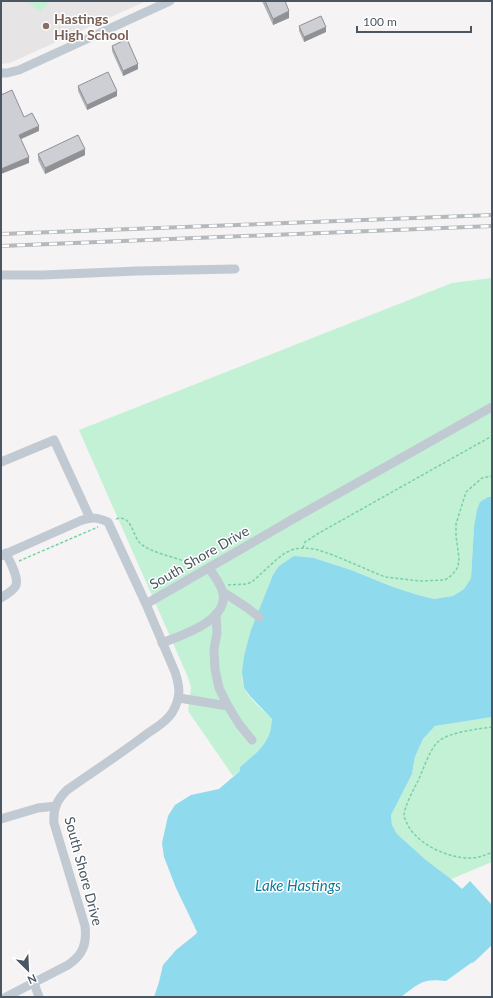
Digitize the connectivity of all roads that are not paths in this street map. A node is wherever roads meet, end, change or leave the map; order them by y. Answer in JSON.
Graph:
{"nodes":[{"id":1,"x":170,"y":1,"type":"edge"},
{"id":2,"x":1,"y":73,"type":"edge"},
{"id":3,"x":235,"y":268,"type":"dead end"},
{"id":4,"x":1,"y":275,"type":"edge"},
{"id":5,"x":492,"y":407,"type":"edge"},
{"id":6,"x":1,"y":462,"type":"edge"},
{"id":7,"x":86,"y":519,"type":"junction"},
{"id":8,"x":4,"y":554,"type":"edge"},
{"id":9,"x":209,"y":568,"type":"junction"},
{"id":10,"x":221,"y":589,"type":"junction"},
{"id":11,"x":1,"y":598,"type":"edge"},
{"id":12,"x":146,"y":604,"type":"junction"},
{"id":13,"x":216,"y":614,"type":"junction"},
{"id":14,"x":259,"y":617,"type":"dead end"},
{"id":15,"x":162,"y":644,"type":"junction"},
{"id":16,"x":178,"y":698,"type":"junction"},
{"id":17,"x":228,"y":706,"type":"junction"},
{"id":18,"x":252,"y":740,"type":"dead end"},
{"id":19,"x":56,"y":806,"type":"junction"},
{"id":20,"x":1,"y":819,"type":"edge"},
{"id":21,"x":34,"y":983,"type":"junction"},
{"id":22,"x":6,"y":997,"type":"edge"},
{"id":23,"x":39,"y":997,"type":"edge"}],
"edges":[{"from":1,"to":2,"type":"street"},
{"from":3,"to":4,"type":"street"},
{"from":5,"to":9,"type":"street","name":"South Shore Drive"},
{"from":6,"to":7,"type":"street"},
{"from":7,"to":8,"type":"street"},
{"from":7,"to":12,"type":"street"},
{"from":8,"to":11,"type":"street"},
{"from":9,"to":10,"type":"street"},
{"from":9,"to":12,"type":"street","name":"South Shore Drive"},
{"from":10,"to":13,"type":"street"},
{"from":10,"to":14,"type":"street"},
{"from":12,"to":15,"type":"street","name":"South Shore Drive"},
{"from":13,"to":15,"type":"street"},
{"from":13,"to":17,"type":"street"},
{"from":15,"to":16,"type":"street","name":"South Shore Drive"},
{"from":16,"to":17,"type":"street"},
{"from":16,"to":19,"type":"street","name":"South Shore Drive"},
{"from":17,"to":18,"type":"street"},
{"from":19,"to":20,"type":"street"},
{"from":19,"to":21,"type":"street","name":"South Shore Drive"},
{"from":21,"to":22,"type":"street","name":"South Shore Drive"},
{"from":21,"to":23,"type":"street"}]}
